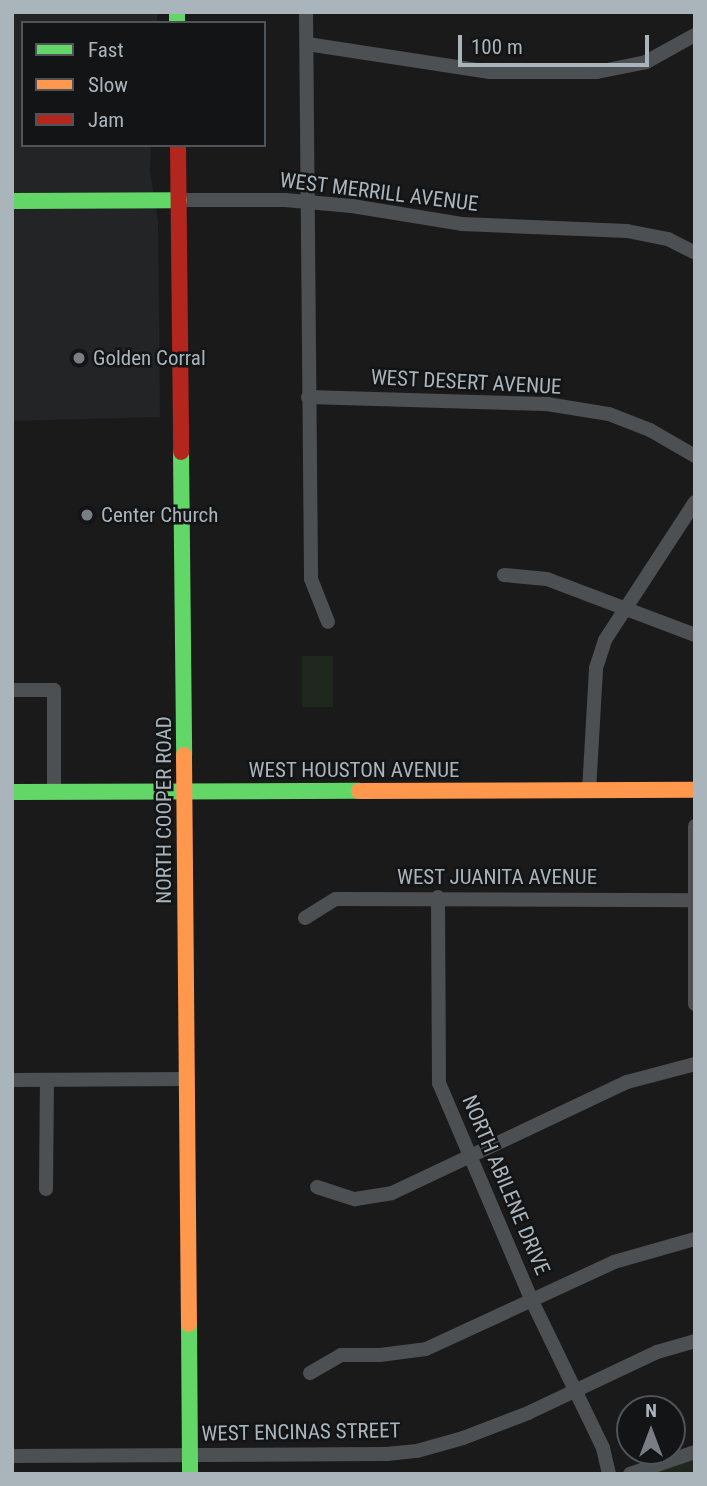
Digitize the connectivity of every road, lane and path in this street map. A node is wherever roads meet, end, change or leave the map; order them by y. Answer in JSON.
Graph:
{"nodes":[{"id":1,"x":306,"y":12,"type":"edge"},
{"id":2,"x":695,"y":35,"type":"edge"},
{"id":3,"x":307,"y":44,"type":"junction"},
{"id":4,"x":178,"y":147,"type":"edge"},
{"id":5,"x":179,"y":200,"type":"junction"},
{"id":6,"x":12,"y":201,"type":"edge"},
{"id":7,"x":309,"y":202,"type":"junction"},
{"id":8,"x":695,"y":253,"type":"edge"},
{"id":9,"x":308,"y":397,"type":"junction"},
{"id":10,"x":695,"y":456,"type":"edge"},
{"id":11,"x":695,"y":502,"type":"edge"},
{"id":12,"x":504,"y":575,"type":"dead end"},
{"id":13,"x":623,"y":608,"type":"junction"},
{"id":14,"x":328,"y":622,"type":"dead end"},
{"id":15,"x":695,"y":635,"type":"edge"},
{"id":16,"x":12,"y":690,"type":"edge"},
{"id":17,"x":695,"y":790,"type":"edge"},
{"id":18,"x":184,"y":791,"type":"junction"},
{"id":19,"x":589,"y":791,"type":"junction"},
{"id":20,"x":12,"y":792,"type":"edge"},
{"id":21,"x":54,"y":792,"type":"junction"},
{"id":22,"x":695,"y":826,"type":"edge"},
{"id":23,"x":438,"y":897,"type":"junction"},
{"id":24,"x":694,"y":900,"type":"edge"},
{"id":25,"x":305,"y":918,"type":"dead end"},
{"id":26,"x":695,"y":1004,"type":"edge"},
{"id":27,"x":695,"y":1064,"type":"edge"},
{"id":28,"x":187,"y":1079,"type":"junction"},
{"id":29,"x":12,"y":1080,"type":"edge"},
{"id":30,"x":47,"y":1080,"type":"junction"},
{"id":31,"x":470,"y":1157,"type":"junction"},
{"id":32,"x":317,"y":1187,"type":"dead end"},
{"id":33,"x":46,"y":1189,"type":"dead end"},
{"id":34,"x":695,"y":1239,"type":"edge"},
{"id":35,"x":532,"y":1301,"type":"junction"},
{"id":36,"x":695,"y":1341,"type":"edge"},
{"id":37,"x":310,"y":1373,"type":"dead end"},
{"id":38,"x":575,"y":1391,"type":"junction"},
{"id":39,"x":695,"y":1452,"type":"edge"},
{"id":40,"x":190,"y":1455,"type":"junction"},
{"id":41,"x":12,"y":1456,"type":"edge"},
{"id":42,"x":190,"y":1474,"type":"edge"},
{"id":43,"x":609,"y":1474,"type":"edge"},
{"id":44,"x":631,"y":1474,"type":"edge"}],
"edges":[{"from":1,"to":3,"type":"street"},
{"from":2,"to":3,"type":"street"},
{"from":3,"to":7,"type":"street"},
{"from":4,"to":5,"type":"main road","name":"NORTH COOPER ROAD"},
{"from":5,"to":6,"type":"main road","name":"WEST MERRILL AVENUE"},
{"from":5,"to":7,"type":"street","name":"WEST MERRILL AVENUE"},
{"from":5,"to":18,"type":"main road","name":"NORTH COOPER ROAD"},
{"from":7,"to":8,"type":"street","name":"WEST MERRILL AVENUE"},
{"from":7,"to":9,"type":"street"},
{"from":9,"to":10,"type":"street","name":"WEST DESERT AVENUE"},
{"from":9,"to":14,"type":"street"},
{"from":11,"to":13,"type":"street"},
{"from":12,"to":13,"type":"street"},
{"from":13,"to":15,"type":"street"},
{"from":13,"to":19,"type":"street"},
{"from":16,"to":21,"type":"street"},
{"from":17,"to":19,"type":"main road","name":"WEST HOUSTON AVENUE"},
{"from":18,"to":19,"type":"main road","name":"WEST HOUSTON AVENUE"},
{"from":18,"to":21,"type":"main road","name":"WEST HOUSTON AVENUE"},
{"from":18,"to":28,"type":"main road","name":"NORTH COOPER ROAD"},
{"from":20,"to":21,"type":"main road","name":"WEST HOUSTON AVENUE"},
{"from":22,"to":24,"type":"street"},
{"from":23,"to":24,"type":"street","name":"WEST JUANITA AVENUE"},
{"from":23,"to":25,"type":"street","name":"WEST JUANITA AVENUE"},
{"from":23,"to":31,"type":"street","name":"NORTH ABILENE DRIVE"},
{"from":24,"to":26,"type":"street"},
{"from":27,"to":31,"type":"street"},
{"from":28,"to":30,"type":"street"},
{"from":28,"to":40,"type":"main road","name":"NORTH COOPER ROAD"},
{"from":29,"to":30,"type":"street"},
{"from":30,"to":33,"type":"street"},
{"from":31,"to":32,"type":"street"},
{"from":31,"to":35,"type":"street","name":"NORTH ABILENE DRIVE"},
{"from":34,"to":35,"type":"street"},
{"from":35,"to":37,"type":"street"},
{"from":35,"to":38,"type":"street","name":"NORTH ABILENE DRIVE"},
{"from":36,"to":38,"type":"street","name":"WEST ENCINAS STREET"},
{"from":38,"to":40,"type":"street","name":"WEST ENCINAS STREET"},
{"from":38,"to":43,"type":"street","name":"NORTH ABILENE DRIVE"},
{"from":39,"to":44,"type":"street"},
{"from":40,"to":41,"type":"street","name":"WEST ENCINAS STREET"},
{"from":40,"to":42,"type":"main road","name":"NORTH COOPER ROAD"}]}
